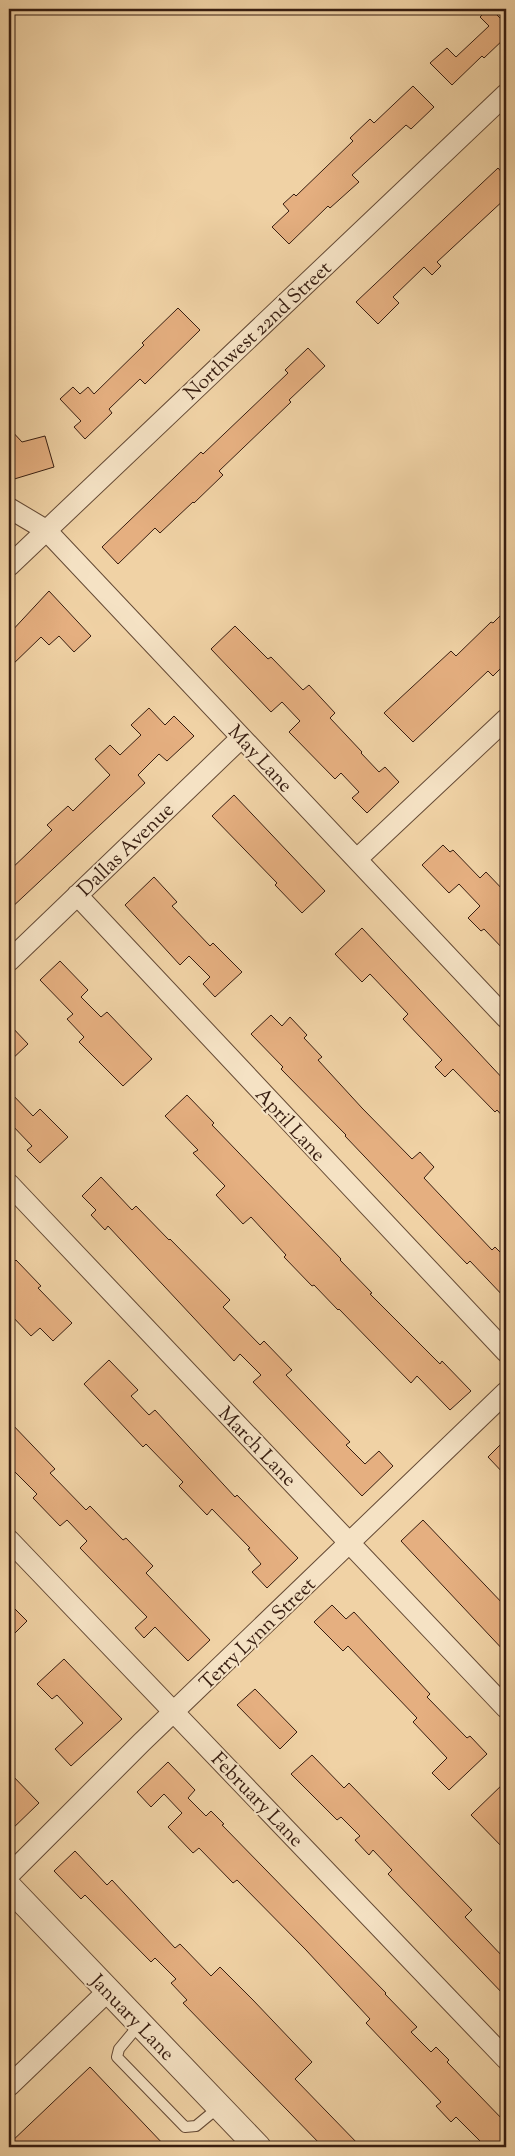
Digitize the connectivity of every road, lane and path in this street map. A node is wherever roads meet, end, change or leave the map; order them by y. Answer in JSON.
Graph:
{"nodes":[{"id":1,"x":506,"y":94,"type":"edge"},
{"id":2,"x":9,"y":508,"type":"edge"},
{"id":3,"x":46,"y":530,"type":"junction"},
{"id":4,"x":9,"y":566,"type":"edge"},
{"id":5,"x":506,"y":720,"type":"edge"},
{"id":6,"x":241,"y":738,"type":"junction"},
{"id":7,"x":357,"y":859,"type":"junction"},
{"id":8,"x":77,"y":895,"type":"junction"},
{"id":9,"x":9,"y":961,"type":"edge"},
{"id":10,"x":506,"y":1018,"type":"edge"},
{"id":11,"x":9,"y":1184,"type":"edge"},
{"id":12,"x":506,"y":1352,"type":"edge"},
{"id":13,"x":506,"y":1392,"type":"edge"},
{"id":14,"x":9,"y":1540,"type":"edge"},
{"id":15,"x":350,"y":1543,"type":"junction"},
{"id":16,"x":506,"y":1708,"type":"edge"},
{"id":17,"x":175,"y":1712,"type":"junction"},
{"id":18,"x":9,"y":1875,"type":"edge"},
{"id":19,"x":9,"y":1887,"type":"edge"},
{"id":20,"x":108,"y":1991,"type":"junction"},
{"id":21,"x":140,"y":2024,"type":"junction"},
{"id":22,"x":506,"y":2059,"type":"edge"},
{"id":23,"x":9,"y":2086,"type":"edge"},
{"id":24,"x":220,"y":2107,"type":"junction"},
{"id":25,"x":258,"y":2147,"type":"edge"}],
"edges":[{"from":1,"to":3,"type":"street","name":"Northwest 22nd Street"},
{"from":2,"to":3,"type":"street","name":"May Lane"},
{"from":3,"to":4,"type":"street","name":"Northwest 22nd Street"},
{"from":3,"to":6,"type":"street","name":"May Lane"},
{"from":5,"to":7,"type":"street"},
{"from":6,"to":7,"type":"street","name":"May Lane"},
{"from":6,"to":8,"type":"street","name":"Dallas Avenue"},
{"from":7,"to":10,"type":"street","name":"May Lane"},
{"from":8,"to":9,"type":"street","name":"Dallas Avenue"},
{"from":8,"to":12,"type":"street","name":"April Lane"},
{"from":11,"to":15,"type":"street","name":"March Lane"},
{"from":13,"to":15,"type":"street","name":"Terry Lynn Street"},
{"from":14,"to":17,"type":"street","name":"February Lane"},
{"from":15,"to":16,"type":"street","name":"March Lane"},
{"from":15,"to":17,"type":"street","name":"Terry Lynn Street"},
{"from":17,"to":18,"type":"street","name":"Terry Lynn Street"},
{"from":17,"to":22,"type":"street","name":"February Lane"},
{"from":19,"to":20,"type":"street","name":"January Lane"},
{"from":20,"to":21,"type":"street","name":"January Lane"},
{"from":20,"to":23,"type":"street"},
{"from":21,"to":24,"type":"street","name":"January Lane"},
{"from":21,"to":24,"type":"lane"},
{"from":24,"to":25,"type":"street","name":"January Lane"}]}
